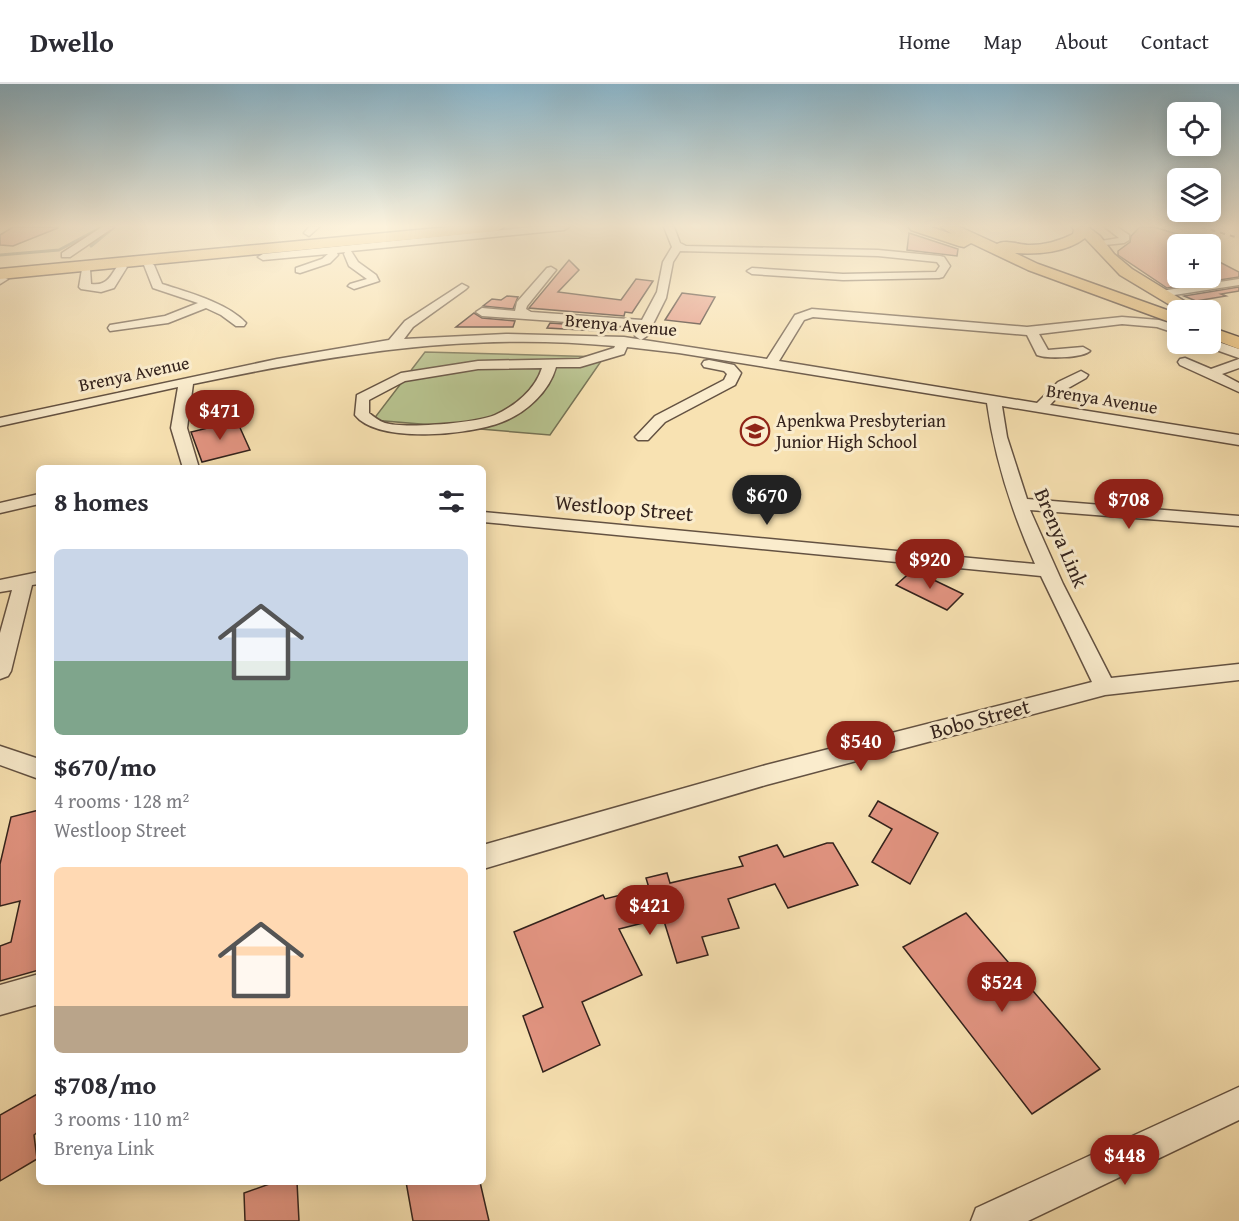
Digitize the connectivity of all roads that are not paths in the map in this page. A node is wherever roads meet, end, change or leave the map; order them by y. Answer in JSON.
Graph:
{"nodes":[{"id":1,"x":155,"y":280,"type":"edge"},
{"id":2,"x":372,"y":280,"type":"edge"},
{"id":3,"x":542,"y":280,"type":"edge"},
{"id":4,"x":665,"y":280,"type":"edge"},
{"id":5,"x":1078,"y":280,"type":"edge"},
{"id":6,"x":1094,"y":280,"type":"edge"},
{"id":7,"x":1139,"y":280,"type":"edge"},
{"id":8,"x":1239,"y":282,"type":"edge"},
{"id":9,"x":354,"y":286,"type":"dead end"},
{"id":10,"x":462,"y":287,"type":"dead end"},
{"id":11,"x":1161,"y":294,"type":"junction"},
{"id":12,"x":1173,"y":300,"type":"edge"},
{"id":13,"x":207,"y":304,"type":"junction"},
{"id":14,"x":1167,"y":305,"type":"edge"},
{"id":15,"x":482,"y":312,"type":"dead end"},
{"id":16,"x":527,"y":315,"type":"junction"},
{"id":17,"x":1167,"y":321,"type":"edge"},
{"id":18,"x":240,"y":323,"type":"dead end"},
{"id":19,"x":645,"y":324,"type":"junction"},
{"id":20,"x":1167,"y":324,"type":"edge"},
{"id":21,"x":114,"y":328,"type":"dead end"},
{"id":22,"x":1221,"y":328,"type":"edge"},
{"id":23,"x":1031,"y":331,"type":"junction"},
{"id":24,"x":624,"y":341,"type":"junction"},
{"id":25,"x":1239,"y":343,"type":"edge"},
{"id":26,"x":393,"y":344,"type":"junction"},
{"id":27,"x":639,"y":344,"type":"junction"},
{"id":28,"x":1221,"y":347,"type":"edge"},
{"id":29,"x":679,"y":349,"type":"junction"},
{"id":30,"x":1083,"y":351,"type":"dead end"},
{"id":31,"x":1239,"y":354,"type":"edge"},
{"id":32,"x":1185,"y":362,"type":"dead end"},
{"id":33,"x":1239,"y":363,"type":"edge"},
{"id":34,"x":550,"y":364,"type":"junction"},
{"id":35,"x":771,"y":364,"type":"junction"},
{"id":36,"x":1210,"y":374,"type":"junction"},
{"id":37,"x":1081,"y":375,"type":"dead end"},
{"id":38,"x":186,"y":381,"type":"junction"},
{"id":39,"x":1239,"y":388,"type":"edge"},
{"id":40,"x":994,"y":401,"type":"junction"},
{"id":41,"x":1040,"y":408,"type":"junction"},
{"id":42,"x":0,"y":422,"type":"edge"},
{"id":43,"x":643,"y":437,"type":"dead end"},
{"id":44,"x":1239,"y":440,"type":"edge"},
{"id":45,"x":188,"y":465,"type":"edge"},
{"id":46,"x":36,"y":500,"type":"edge"},
{"id":47,"x":1021,"y":504,"type":"junction"},
{"id":48,"x":0,"y":508,"type":"edge"},
{"id":49,"x":486,"y":517,"type":"edge"},
{"id":50,"x":1239,"y":521,"type":"edge"},
{"id":51,"x":1047,"y":570,"type":"junction"},
{"id":52,"x":32,"y":579,"type":"edge"},
{"id":53,"x":0,"y":586,"type":"edge"},
{"id":54,"x":0,"y":671,"type":"edge"},
{"id":55,"x":1239,"y":672,"type":"edge"},
{"id":56,"x":1105,"y":687,"type":"junction"},
{"id":57,"x":0,"y":755,"type":"edge"},
{"id":58,"x":36,"y":768,"type":"edge"},
{"id":59,"x":486,"y":856,"type":"edge"},
{"id":60,"x":36,"y":990,"type":"edge"},
{"id":61,"x":0,"y":1000,"type":"edge"},
{"id":62,"x":1239,"y":1103,"type":"edge"},
{"id":63,"x":988,"y":1221,"type":"edge"}],
"edges":[{"from":1,"to":13,"type":"street"},
{"from":2,"to":9,"type":"street"},
{"from":3,"to":16,"type":"street"},
{"from":4,"to":19,"type":"street"},
{"from":5,"to":17,"type":"highway"},
{"from":6,"to":14,"type":"highway"},
{"from":7,"to":11,"type":"highway"},
{"from":8,"to":11,"type":"street"},
{"from":10,"to":26,"type":"street"},
{"from":11,"to":12,"type":"highway"},
{"from":13,"to":18,"type":"street"},
{"from":13,"to":21,"type":"street"},
{"from":15,"to":16,"type":"street"},
{"from":16,"to":19,"type":"street"},
{"from":19,"to":27,"type":"street"},
{"from":20,"to":23,"type":"street"},
{"from":22,"to":25,"type":"highway"},
{"from":23,"to":30,"type":"street"},
{"from":23,"to":35,"type":"street"},
{"from":24,"to":26,"type":"street","name":"Brenya Avenue"},
{"from":24,"to":27,"type":"street","name":"Brenya Avenue"},
{"from":24,"to":34,"type":"street"},
{"from":26,"to":38,"type":"street","name":"Brenya Avenue"},
{"from":27,"to":29,"type":"street","name":"Brenya Avenue"},
{"from":28,"to":31,"type":"street"},
{"from":29,"to":35,"type":"street","name":"Brenya Avenue"},
{"from":29,"to":43,"type":"street"},
{"from":32,"to":36,"type":"street"},
{"from":33,"to":36,"type":"street"},
{"from":34,"to":34,"type":"street"},
{"from":35,"to":40,"type":"street","name":"Brenya Avenue"},
{"from":36,"to":39,"type":"street"},
{"from":37,"to":41,"type":"street"},
{"from":38,"to":42,"type":"street","name":"Brenya Avenue"},
{"from":38,"to":45,"type":"street"},
{"from":40,"to":41,"type":"street","name":"Brenya Avenue"},
{"from":40,"to":47,"type":"street","name":"Brenya Link"},
{"from":41,"to":44,"type":"street","name":"Brenya Avenue"},
{"from":46,"to":48,"type":"street"},
{"from":47,"to":50,"type":"street"},
{"from":47,"to":51,"type":"street","name":"Brenya Link"},
{"from":49,"to":51,"type":"street","name":"Westloop Street"},
{"from":51,"to":56,"type":"street","name":"Brenya Link"},
{"from":52,"to":53,"type":"street"},
{"from":52,"to":54,"type":"street"},
{"from":55,"to":56,"type":"street","name":"Bobo Street"},
{"from":56,"to":59,"type":"street","name":"Bobo Street"},
{"from":57,"to":58,"type":"street"},
{"from":60,"to":61,"type":"street"},
{"from":62,"to":63,"type":"street"}]}
